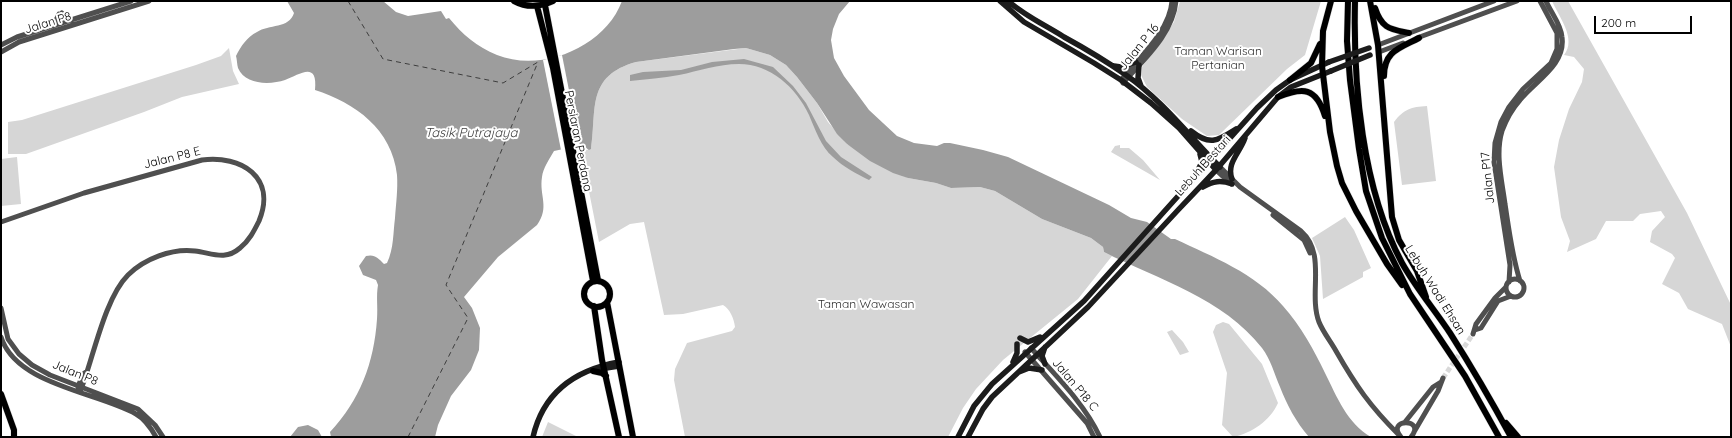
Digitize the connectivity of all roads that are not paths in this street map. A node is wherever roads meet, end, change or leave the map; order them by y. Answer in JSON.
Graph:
{"nodes":[{"id":1,"x":131,"y":1,"type":"edge"},
{"id":2,"x":149,"y":1,"type":"edge"},
{"id":3,"x":514,"y":1,"type":"edge"},
{"id":4,"x":553,"y":1,"type":"edge"},
{"id":5,"x":1000,"y":1,"type":"edge"},
{"id":6,"x":1008,"y":1,"type":"edge"},
{"id":7,"x":1172,"y":1,"type":"edge"},
{"id":8,"x":1176,"y":1,"type":"edge"},
{"id":9,"x":1331,"y":1,"type":"edge"},
{"id":10,"x":1348,"y":1,"type":"edge"},
{"id":11,"x":1355,"y":1,"type":"edge"},
{"id":12,"x":1371,"y":1,"type":"edge"},
{"id":13,"x":1494,"y":1,"type":"edge"},
{"id":14,"x":1517,"y":1,"type":"edge"},
{"id":15,"x":1540,"y":1,"type":"edge"},
{"id":16,"x":1546,"y":1,"type":"edge"},
{"id":17,"x":545,"y":4,"type":"junction"},
{"id":18,"x":537,"y":6,"type":"junction"},
{"id":19,"x":72,"y":20,"type":"junction"},
{"id":20,"x":53,"y":26,"type":"junction"},
{"id":21,"x":1409,"y":33,"type":"junction"},
{"id":22,"x":1418,"y":38,"type":"junction"},
{"id":23,"x":1322,"y":41,"type":"junction"},
{"id":24,"x":1,"y":45,"type":"edge"},
{"id":25,"x":1378,"y":45,"type":"junction"},
{"id":26,"x":1,"y":52,"type":"edge"},
{"id":27,"x":1379,"y":52,"type":"junction"},
{"id":28,"x":552,"y":53,"type":"junction"},
{"id":29,"x":1137,"y":64,"type":"junction"},
{"id":30,"x":1112,"y":66,"type":"junction"},
{"id":31,"x":1322,"y":66,"type":"junction"},
{"id":32,"x":1322,"y":74,"type":"junction"},
{"id":33,"x":1127,"y":76,"type":"junction"},
{"id":34,"x":1290,"y":80,"type":"junction"},
{"id":35,"x":1122,"y":81,"type":"junction"},
{"id":36,"x":1141,"y":87,"type":"junction"},
{"id":37,"x":1278,"y":98,"type":"junction"},
{"id":38,"x":1181,"y":124,"type":"junction"},
{"id":39,"x":1384,"y":124,"type":"junction"},
{"id":40,"x":1242,"y":125,"type":"junction"},
{"id":41,"x":1248,"y":132,"type":"junction"},
{"id":42,"x":1330,"y":132,"type":"junction"},
{"id":43,"x":1199,"y":152,"type":"junction"},
{"id":44,"x":1210,"y":161,"type":"junction"},
{"id":45,"x":1218,"y":169,"type":"junction"},
{"id":46,"x":1232,"y":182,"type":"junction"},
{"id":47,"x":1185,"y":188,"type":"junction"},
{"id":48,"x":1196,"y":190,"type":"junction"},
{"id":49,"x":2,"y":221,"type":"edge"},
{"id":50,"x":1290,"y":223,"type":"junction"},
{"id":51,"x":1315,"y":271,"type":"junction"},
{"id":52,"x":595,"y":281,"type":"junction"},
{"id":53,"x":1520,"y":281,"type":"junction"},
{"id":54,"x":1509,"y":282,"type":"junction"},
{"id":55,"x":1506,"y":287,"type":"junction"},
{"id":56,"x":1410,"y":294,"type":"junction"},
{"id":57,"x":1511,"y":296,"type":"junction"},
{"id":58,"x":1427,"y":299,"type":"junction"},
{"id":59,"x":608,"y":302,"type":"junction"},
{"id":60,"x":594,"y":306,"type":"junction"},
{"id":61,"x":1,"y":308,"type":"edge"},
{"id":62,"x":1048,"y":333,"type":"junction"},
{"id":63,"x":1,"y":337,"type":"edge"},
{"id":64,"x":1020,"y":338,"type":"dead end"},
{"id":65,"x":1017,"y":344,"type":"dead end"},
{"id":66,"x":1047,"y":344,"type":"junction"},
{"id":67,"x":1031,"y":348,"type":"junction"},
{"id":68,"x":1026,"y":352,"type":"junction"},
{"id":69,"x":1036,"y":354,"type":"junction"},
{"id":70,"x":1031,"y":359,"type":"junction"},
{"id":71,"x":619,"y":364,"type":"junction"},
{"id":72,"x":1045,"y":364,"type":"junction"},
{"id":73,"x":604,"y":366,"type":"junction"},
{"id":74,"x":1011,"y":366,"type":"junction"},
{"id":75,"x":1042,"y":370,"type":"junction"},
{"id":76,"x":593,"y":371,"type":"junction"},
{"id":77,"x":1014,"y":374,"type":"junction"},
{"id":78,"x":606,"y":378,"type":"junction"},
{"id":79,"x":79,"y":388,"type":"junction"},
{"id":80,"x":1,"y":394,"type":"edge"},
{"id":81,"x":544,"y":412,"type":"junction"},
{"id":82,"x":1499,"y":415,"type":"junction"},
{"id":83,"x":1403,"y":423,"type":"junction"},
{"id":84,"x":1390,"y":426,"type":"junction"},
{"id":85,"x":1413,"y":434,"type":"edge"},
{"id":86,"x":15,"y":435,"type":"edge"},
{"id":87,"x":1399,"y":436,"type":"edge"},
{"id":88,"x":156,"y":437,"type":"edge"},
{"id":89,"x":163,"y":437,"type":"edge"},
{"id":90,"x":533,"y":437,"type":"edge"},
{"id":91,"x":537,"y":437,"type":"edge"},
{"id":92,"x":619,"y":437,"type":"edge"},
{"id":93,"x":633,"y":437,"type":"edge"},
{"id":94,"x":958,"y":437,"type":"edge"},
{"id":95,"x":968,"y":437,"type":"edge"},
{"id":96,"x":1094,"y":437,"type":"edge"},
{"id":97,"x":1100,"y":437,"type":"edge"},
{"id":98,"x":1500,"y":437,"type":"edge"},
{"id":99,"x":1511,"y":437,"type":"edge"},
{"id":100,"x":1518,"y":437,"type":"edge"}],
"edges":[{"from":1,"to":19,"type":"street","name":"Jalan P8"},
{"from":2,"to":26,"type":"street","name":"Jalan P8"},
{"from":3,"to":18,"type":"main road"},
{"from":4,"to":17,"type":"main road"},
{"from":5,"to":35,"type":"main road"},
{"from":6,"to":30,"type":"main road"},
{"from":7,"to":29,"type":"street","name":"Jalan P 16"},
{"from":8,"to":29,"type":"street","name":"Jalan P 16"},
{"from":9,"to":23,"type":"main road"},
{"from":10,"to":56,"type":"main road","name":"Lebuh Wadi Ehsan"},
{"from":11,"to":58,"type":"main road","name":"Lebuh Wadi Ehsan"},
{"from":12,"to":21,"type":"main road"},
{"from":12,"to":25,"type":"main road"},
{"from":13,"to":21,"type":"street","name":"Lebuh Bestari"},
{"from":14,"to":22,"type":"street","name":"Lebuh Bestari"},
{"from":15,"to":54,"type":"street","name":"Jalan P17"},
{"from":16,"to":53,"type":"street","name":"Jalan P17"},
{"from":17,"to":18,"type":"main road"},
{"from":17,"to":28,"type":"main road","name":"Persiaran Perdana"},
{"from":18,"to":28,"type":"main road","name":"Persiaran Perdana"},
{"from":19,"to":20,"type":"street","name":"Jalan P8"},
{"from":19,"to":20,"type":"street"},
{"from":20,"to":24,"type":"street","name":"Jalan P8"},
{"from":21,"to":25,"type":"street","name":"Lebuh Bestari"},
{"from":22,"to":27,"type":"street","name":"Lebuh Bestari"},
{"from":22,"to":39,"type":"main road"},
{"from":23,"to":31,"type":"main road"},
{"from":23,"to":34,"type":"main road"},
{"from":25,"to":27,"type":"main road"},
{"from":25,"to":31,"type":"main road","name":"Lebuh Bestari","bridge":true},
{"from":27,"to":32,"type":"main road","name":"Lebuh Bestari","bridge":true},
{"from":27,"to":39,"type":"main road"},
{"from":28,"to":52,"type":"main road","name":"Persiaran Perdana"},
{"from":29,"to":30,"type":"main road"},
{"from":29,"to":33,"type":"street","name":"Jalan P 16"},
{"from":29,"to":36,"type":"main road"},
{"from":30,"to":33,"type":"main road"},
{"from":31,"to":32,"type":"main road"},
{"from":31,"to":34,"type":"main road","name":"Lebuh Bestari"},
{"from":32,"to":37,"type":"main road","name":"Lebuh Bestari"},
{"from":32,"to":42,"type":"main road"},
{"from":33,"to":35,"type":"street","name":"Jalan P 16"},
{"from":33,"to":36,"type":"main road"},
{"from":34,"to":40,"type":"main road","name":"Lebuh Bestari"},
{"from":35,"to":43,"type":"main road"},
{"from":36,"to":38,"type":"main road"},
{"from":37,"to":41,"type":"main road","name":"Lebuh Bestari"},
{"from":37,"to":42,"type":"main road"},
{"from":38,"to":40,"type":"main road"},
{"from":38,"to":44,"type":"main road"},
{"from":39,"to":58,"type":"main road"},
{"from":40,"to":44,"type":"main road","name":"Lebuh Bestari"},
{"from":41,"to":45,"type":"main road","name":"Lebuh Bestari"},
{"from":41,"to":46,"type":"main road"},
{"from":42,"to":56,"type":"main road"},
{"from":43,"to":44,"type":"main road"},
{"from":43,"to":47,"type":"main road"},
{"from":44,"to":45,"type":"main road"},
{"from":44,"to":47,"type":"main road","name":"Lebuh Bestari"},
{"from":45,"to":46,"type":"street"},
{"from":45,"to":48,"type":"main road","name":"Lebuh Bestari"},
{"from":46,"to":48,"type":"main road"},
{"from":46,"to":50,"type":"street"},
{"from":46,"to":50,"type":"street"},
{"from":47,"to":62,"type":"main road","name":"Lebuh Bestari"},
{"from":48,"to":66,"type":"main road","name":"Lebuh Bestari"},
{"from":49,"to":79,"type":"street","name":"Jalan P8 E"},
{"from":50,"to":51,"type":"street"},
{"from":50,"to":51,"type":"street"},
{"from":51,"to":84,"type":"street"},
{"from":52,"to":59,"type":"main road"},
{"from":52,"to":60,"type":"main road"},
{"from":53,"to":54,"type":"street"},
{"from":53,"to":57,"type":"street"},
{"from":54,"to":55,"type":"street"},
{"from":55,"to":57,"type":"street"},
{"from":55,"to":57,"type":"street"},
{"from":56,"to":98,"type":"main road","name":"Lebuh Wadi Ehsan"},
{"from":58,"to":82,"type":"main road","name":"Lebuh Wadi Ehsan"},
{"from":59,"to":60,"type":"main road"},
{"from":59,"to":71,"type":"main road"},
{"from":60,"to":73,"type":"main road"},
{"from":61,"to":79,"type":"street","name":"Jalan P8"},
{"from":62,"to":64,"type":"main road"},
{"from":62,"to":67,"type":"main road","name":"Lebuh Bestari"},
{"from":63,"to":79,"type":"street","name":"Jalan P8"},
{"from":65,"to":74,"type":"main road"},
{"from":66,"to":69,"type":"main road","name":"Lebuh Bestari"},
{"from":66,"to":72,"type":"main road"},
{"from":67,"to":68,"type":"main road","name":"Lebuh Bestari"},
{"from":67,"to":69,"type":"street","name":"Jalan P18 C"},
{"from":68,"to":70,"type":"street","name":"Jalan P18 C"},
{"from":68,"to":74,"type":"main road","name":"Lebuh Bestari"},
{"from":69,"to":70,"type":"main road","name":"Lebuh Bestari"},
{"from":69,"to":72,"type":"street","name":"Jalan P18 C"},
{"from":70,"to":75,"type":"street","name":"Jalan P18 C"},
{"from":70,"to":77,"type":"main road","name":"Lebuh Bestari"},
{"from":71,"to":73,"type":"main road"},
{"from":71,"to":93,"type":"main road"},
{"from":72,"to":97,"type":"street","name":"Jalan P18 C"},
{"from":73,"to":76,"type":"main road"},
{"from":73,"to":78,"type":"main road"},
{"from":73,"to":81,"type":"main road"},
{"from":74,"to":94,"type":"main road","name":"Lebuh Bestari"},
{"from":75,"to":77,"type":"main road"},
{"from":75,"to":96,"type":"street","name":"Jalan P18 C"},
{"from":76,"to":78,"type":"main road"},
{"from":76,"to":81,"type":"main road"},
{"from":77,"to":95,"type":"main road","name":"Lebuh Bestari"},
{"from":78,"to":92,"type":"main road"},
{"from":79,"to":88,"type":"street","name":"Jalan P8"},
{"from":79,"to":89,"type":"street","name":"Jalan P8"},
{"from":80,"to":86,"type":"main road"},
{"from":81,"to":90,"type":"main road"},
{"from":81,"to":91,"type":"main road"},
{"from":82,"to":99,"type":"main road","name":"Lebuh Wadi Ehsan"},
{"from":82,"to":100,"type":"main road"},
{"from":83,"to":84,"type":"street"},
{"from":83,"to":85,"type":"street"},
{"from":83,"to":85,"type":"street"},
{"from":83,"to":87,"type":"street"},
{"from":84,"to":87,"type":"street"}]}
